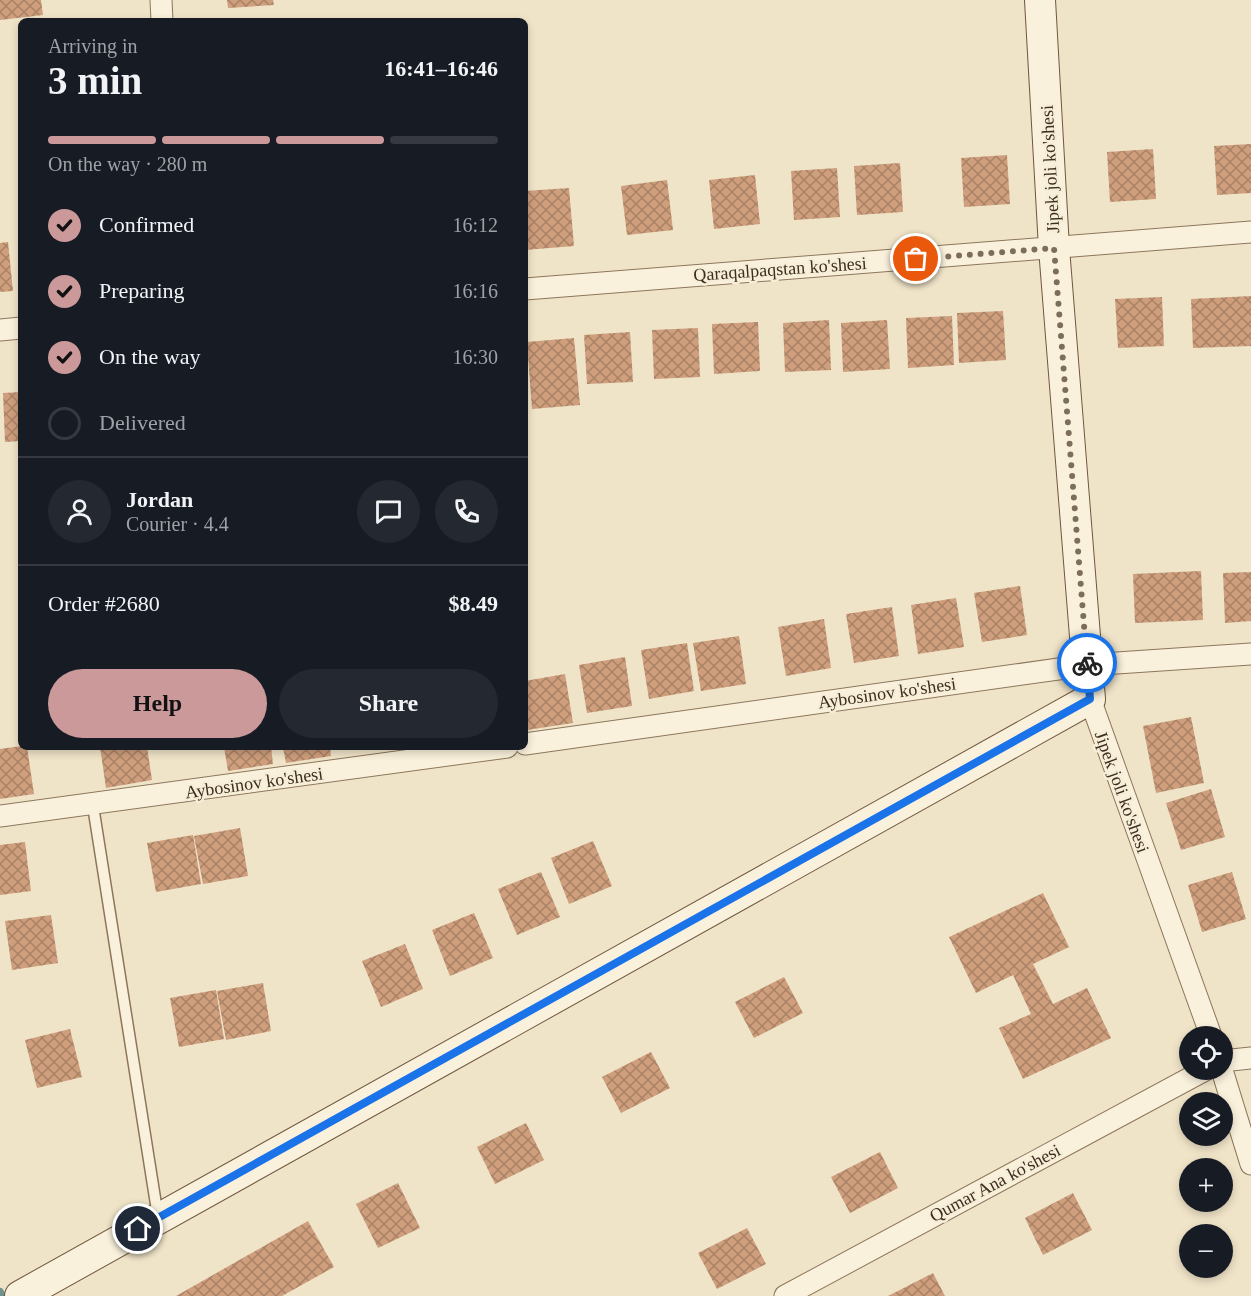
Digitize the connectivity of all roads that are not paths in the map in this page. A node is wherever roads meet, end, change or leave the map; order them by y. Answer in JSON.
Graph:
{"nodes":[{"id":1,"x":161,"y":0,"type":"edge"},
{"id":2,"x":1040,"y":0,"type":"edge"},
{"id":3,"x":162,"y":18,"type":"edge"},
{"id":4,"x":1251,"y":232,"type":"edge"},
{"id":5,"x":1054,"y":248,"type":"junction"},
{"id":6,"x":528,"y":289,"type":"edge"},
{"id":7,"x":18,"y":328,"type":"edge"},
{"id":8,"x":0,"y":330,"type":"edge"},
{"id":9,"x":1251,"y":654,"type":"edge"},
{"id":10,"x":1087,"y":665,"type":"junction"},
{"id":11,"x":1090,"y":699,"type":"junction"},
{"id":12,"x":528,"y":744,"type":"edge"},
{"id":13,"x":486,"y":750,"type":"edge"},
{"id":14,"x":93,"y":806,"type":"junction"},
{"id":15,"x":0,"y":816,"type":"edge"},
{"id":16,"x":1206,"y":1026,"type":"edge"},
{"id":17,"x":1251,"y":1058,"type":"edge"},
{"id":18,"x":1233,"y":1060,"type":"edge"},
{"id":19,"x":1186,"y":1080,"type":"edge"},
{"id":20,"x":1225,"y":1080,"type":"edge"},
{"id":21,"x":1251,"y":1164,"type":"edge"},
{"id":22,"x":158,"y":1217,"type":"junction"},
{"id":23,"x":20,"y":1296,"type":"edge"},
{"id":24,"x":785,"y":1296,"type":"edge"}],
"edges":[{"from":1,"to":3,"type":"street"},
{"from":2,"to":5,"type":"street","name":"Jipek joli ko'shesi"},
{"from":4,"to":5,"type":"street","name":"Qaraqalpaqstan ko'shesi"},
{"from":5,"to":6,"type":"street","name":"Qaraqalpaqstan ko'shesi"},
{"from":5,"to":10,"type":"street","name":"Jipek joli ko'shesi"},
{"from":7,"to":8,"type":"street"},
{"from":9,"to":10,"type":"street","name":"Aybosinov ko'shesi"},
{"from":10,"to":11,"type":"street","name":"Jipek joli ko'shesi"},
{"from":10,"to":12,"type":"street","name":"Aybosinov ko'shesi"},
{"from":11,"to":16,"type":"street","name":"Jipek joli ko'shesi"},
{"from":11,"to":22,"type":"street"},
{"from":13,"to":14,"type":"street","name":"Aybosinov ko'shesi"},
{"from":14,"to":15,"type":"street","name":"Aybosinov ko'shesi"},
{"from":14,"to":22,"type":"lane"},
{"from":17,"to":18,"type":"street"},
{"from":19,"to":24,"type":"street","name":"Qumar Ana ko'shesi"},
{"from":20,"to":21,"type":"street"},
{"from":22,"to":23,"type":"street"}]}
